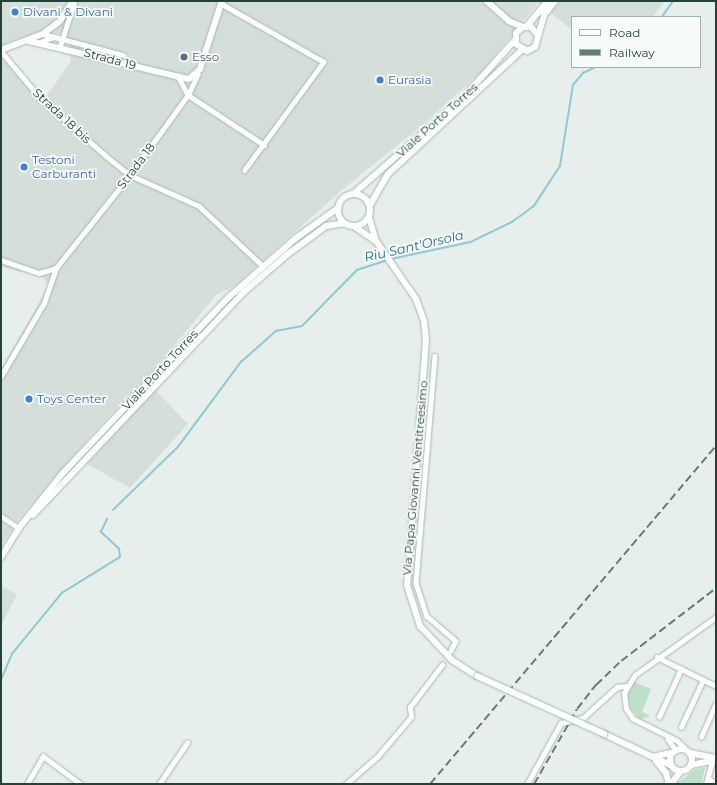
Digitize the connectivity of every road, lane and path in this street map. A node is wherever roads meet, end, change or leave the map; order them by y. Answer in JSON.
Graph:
{"nodes":[{"id":1,"x":74,"y":1,"type":"edge"},
{"id":2,"x":487,"y":1,"type":"edge"},
{"id":3,"x":548,"y":1,"type":"edge"},
{"id":4,"x":555,"y":1,"type":"edge"},
{"id":5,"x":220,"y":2,"type":"edge"},
{"id":6,"x":509,"y":21,"type":"junction"},
{"id":7,"x":524,"y":27,"type":"junction"},
{"id":8,"x":516,"y":32,"type":"junction"},
{"id":9,"x":43,"y":34,"type":"junction"},
{"id":10,"x":538,"y":34,"type":"junction"},
{"id":11,"x":56,"y":36,"type":"junction"},
{"id":12,"x":62,"y":37,"type":"junction"},
{"id":13,"x":515,"y":40,"type":"junction"},
{"id":14,"x":29,"y":41,"type":"junction"},
{"id":15,"x":40,"y":42,"type":"junction"},
{"id":16,"x":60,"y":46,"type":"junction"},
{"id":17,"x":1,"y":50,"type":"edge"},
{"id":18,"x":522,"y":50,"type":"junction"},
{"id":19,"x":123,"y":55,"type":"dead end"},
{"id":20,"x":198,"y":74,"type":"junction"},
{"id":21,"x":179,"y":78,"type":"junction"},
{"id":22,"x":188,"y":95,"type":"junction"},
{"id":23,"x":264,"y":145,"type":"junction"},
{"id":24,"x":245,"y":170,"type":"dead end"},
{"id":25,"x":130,"y":175,"type":"junction"},
{"id":26,"x":353,"y":194,"type":"junction"},
{"id":27,"x":370,"y":204,"type":"junction"},
{"id":28,"x":338,"y":208,"type":"junction"},
{"id":29,"x":369,"y":217,"type":"junction"},
{"id":30,"x":344,"y":223,"type":"junction"},
{"id":31,"x":355,"y":227,"type":"junction"},
{"id":32,"x":376,"y":241,"type":"junction"},
{"id":33,"x":1,"y":260,"type":"edge"},
{"id":34,"x":263,"y":266,"type":"junction"},
{"id":35,"x":56,"y":268,"type":"junction"},
{"id":36,"x":435,"y":356,"type":"dead end"},
{"id":37,"x":1,"y":376,"type":"edge"},
{"id":38,"x":418,"y":433,"type":"junction"},
{"id":39,"x":426,"y":437,"type":"junction"},
{"id":40,"x":1,"y":516,"type":"edge"},
{"id":41,"x":19,"y":528,"type":"junction"},
{"id":42,"x":2,"y":555,"type":"edge"},
{"id":43,"x":716,"y":617,"type":"edge"},
{"id":44,"x":451,"y":651,"type":"dead end"},
{"id":45,"x":657,"y":657,"type":"junction"},
{"id":46,"x":442,"y":665,"type":"dead end"},
{"id":47,"x":681,"y":669,"type":"junction"},
{"id":48,"x":703,"y":680,"type":"junction"},
{"id":49,"x":626,"y":686,"type":"junction"},
{"id":50,"x":716,"y":686,"type":"edge"},
{"id":51,"x":716,"y":703,"type":"edge"},
{"id":52,"x":659,"y":717,"type":"dead end"},
{"id":53,"x":681,"y":727,"type":"dead end"},
{"id":54,"x":666,"y":736,"type":"junction"},
{"id":55,"x":701,"y":737,"type":"dead end"},
{"id":56,"x":187,"y":744,"type":"dead end"},
{"id":57,"x":674,"y":752,"type":"junction"},
{"id":58,"x":688,"y":752,"type":"junction"},
{"id":59,"x":652,"y":757,"type":"junction"},
{"id":60,"x":715,"y":760,"type":"edge"},
{"id":61,"x":691,"y":765,"type":"junction"},
{"id":62,"x":671,"y":766,"type":"junction"},
{"id":63,"x":680,"y":772,"type":"junction"},
{"id":64,"x":708,"y":778,"type":"junction"},
{"id":65,"x":27,"y":784,"type":"edge"},
{"id":66,"x":81,"y":784,"type":"edge"},
{"id":67,"x":159,"y":784,"type":"edge"},
{"id":68,"x":346,"y":784,"type":"edge"},
{"id":69,"x":527,"y":784,"type":"edge"},
{"id":70,"x":670,"y":784,"type":"edge"},
{"id":71,"x":706,"y":784,"type":"edge"},
{"id":72,"x":716,"y":784,"type":"edge"}],
"edges":[{"from":1,"to":9,"type":"street"},
{"from":1,"to":12,"type":"street"},
{"from":2,"to":6,"type":"street"},
{"from":3,"to":7,"type":"main road"},
{"from":4,"to":10,"type":"main road"},
{"from":5,"to":20,"type":"street","name":"Strada 18"},
{"from":5,"to":23,"type":"street"},
{"from":6,"to":7,"type":"street"},
{"from":6,"to":8,"type":"street"},
{"from":7,"to":8,"type":"main road"},
{"from":7,"to":10,"type":"main road"},
{"from":8,"to":13,"type":"main road"},
{"from":9,"to":11,"type":"street"},
{"from":9,"to":14,"type":"street"},
{"from":10,"to":18,"type":"main road"},
{"from":11,"to":12,"type":"street"},
{"from":11,"to":15,"type":"street","name":"Strada 19"},
{"from":12,"to":16,"type":"street"},
{"from":12,"to":19,"type":"street"},
{"from":13,"to":18,"type":"main road"},
{"from":13,"to":26,"type":"main road","name":"Viale Porto Torres"},
{"from":14,"to":15,"type":"street","name":"Strada 19"},
{"from":14,"to":17,"type":"street"},
{"from":15,"to":16,"type":"street","name":"Strada 19"},
{"from":16,"to":21,"type":"street","name":"Strada 19"},
{"from":17,"to":25,"type":"street","name":"Strada 18 bis"},
{"from":18,"to":27,"type":"main road","name":"Viale Porto Torres"},
{"from":20,"to":21,"type":"street","name":"Strada 19"},
{"from":20,"to":22,"type":"street","name":"Strada 18"},
{"from":21,"to":22,"type":"street"},
{"from":22,"to":23,"type":"street"},
{"from":22,"to":25,"type":"street","name":"Strada 18"},
{"from":23,"to":24,"type":"street"},
{"from":25,"to":34,"type":"street","name":"Strada 18 bis"},
{"from":25,"to":35,"type":"street","name":"Strada 18"},
{"from":26,"to":27,"type":"main road"},
{"from":26,"to":28,"type":"main road"},
{"from":27,"to":29,"type":"main road"},
{"from":28,"to":30,"type":"main road"},
{"from":28,"to":34,"type":"main road","name":"Viale Porto Torres"},
{"from":29,"to":31,"type":"main road"},
{"from":29,"to":32,"type":"main road","name":"Via Papa Giovanni Ventitreesimo"},
{"from":30,"to":31,"type":"main road"},
{"from":30,"to":42,"type":"main road","name":"Viale Porto Torres"},
{"from":31,"to":32,"type":"main road","name":"Via Papa Giovanni Ventitreesimo"},
{"from":32,"to":38,"type":"main road","name":"Via Papa Giovanni Ventitreesimo"},
{"from":33,"to":35,"type":"street"},
{"from":34,"to":41,"type":"main road","name":"Viale Porto Torres"},
{"from":35,"to":37,"type":"street","name":"Strada 18"},
{"from":36,"to":39,"type":"street"},
{"from":38,"to":39,"type":"street"},
{"from":38,"to":59,"type":"main road","name":"Via Papa Giovanni Ventitreesimo","bridge":true},
{"from":39,"to":44,"type":"street"},
{"from":40,"to":41,"type":"street"},
{"from":41,"to":42,"type":"main road","name":"Viale Porto Torres"},
{"from":43,"to":45,"type":"street"},
{"from":45,"to":47,"type":"street"},
{"from":45,"to":49,"type":"street"},
{"from":46,"to":68,"type":"street"},
{"from":47,"to":48,"type":"street"},
{"from":47,"to":52,"type":"street"},
{"from":48,"to":50,"type":"street"},
{"from":48,"to":53,"type":"street"},
{"from":49,"to":54,"type":"street"},
{"from":49,"to":69,"type":"street"},
{"from":51,"to":55,"type":"street"},
{"from":54,"to":57,"type":"street"},
{"from":54,"to":58,"type":"street"},
{"from":56,"to":67,"type":"street"},
{"from":57,"to":58,"type":"main road"},
{"from":57,"to":59,"type":"main road"},
{"from":57,"to":62,"type":"main road"},
{"from":58,"to":60,"type":"street"},
{"from":58,"to":61,"type":"main road"},
{"from":59,"to":62,"type":"main road","name":"Via Papa Giovanni Ventitreesimo"},
{"from":59,"to":70,"type":"main road"},
{"from":60,"to":61,"type":"street"},
{"from":60,"to":64,"type":"street"},
{"from":61,"to":63,"type":"main road"},
{"from":62,"to":63,"type":"main road"},
{"from":62,"to":70,"type":"main road"},
{"from":63,"to":70,"type":"main road"},
{"from":64,"to":71,"type":"street"},
{"from":64,"to":72,"type":"street"},
{"from":65,"to":66,"type":"street"}]}
